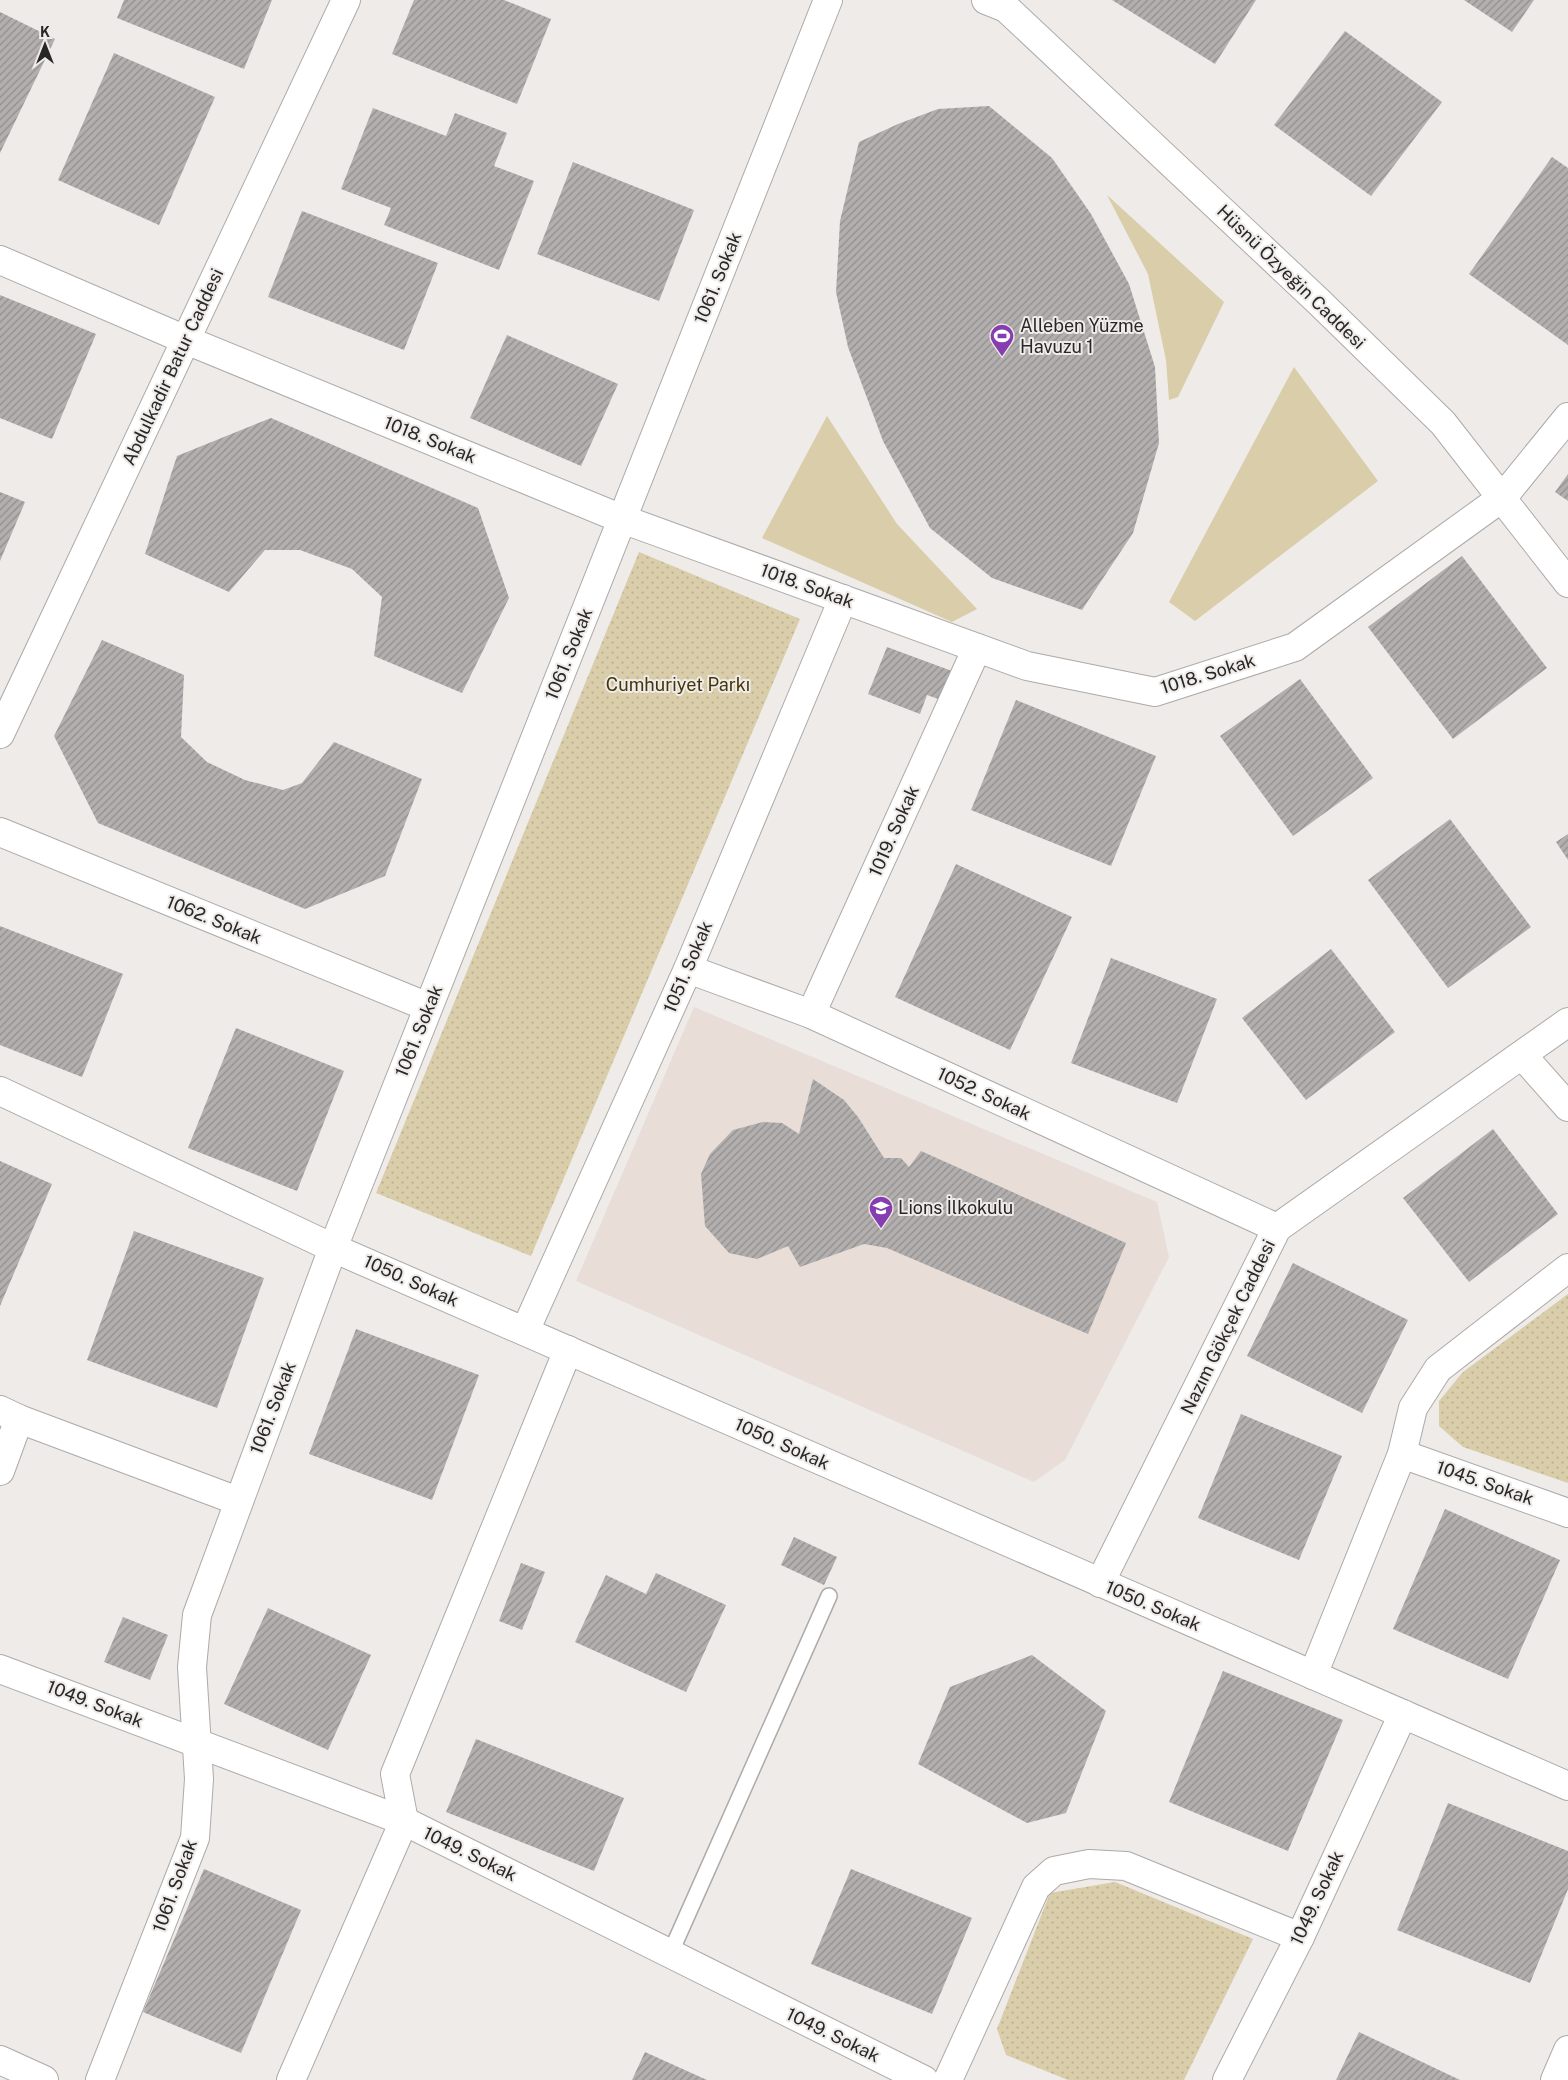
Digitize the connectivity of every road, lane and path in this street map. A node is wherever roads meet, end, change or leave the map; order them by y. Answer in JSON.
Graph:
{"nodes":[{"id":1,"x":346,"y":0,"type":"edge"},
{"id":2,"x":828,"y":0,"type":"edge"},
{"id":3,"x":1001,"y":3,"type":"edge"},
{"id":4,"x":0,"y":260,"type":"edge"},
{"id":5,"x":186,"y":340,"type":"junction"},
{"id":6,"x":1568,"y":417,"type":"edge"},
{"id":7,"x":1502,"y":497,"type":"junction"},
{"id":8,"x":622,"y":519,"type":"junction"},
{"id":9,"x":1568,"y":583,"type":"edge"},
{"id":10,"x":843,"y":599,"type":"junction"},
{"id":11,"x":977,"y":648,"type":"junction"},
{"id":12,"x":0,"y":734,"type":"edge"},
{"id":13,"x":0,"y":832,"type":"edge"},
{"id":14,"x":688,"y":969,"type":"junction"},
{"id":15,"x":428,"y":1007,"type":"junction"},
{"id":16,"x":811,"y":1014,"type":"junction"},
{"id":17,"x":1568,"y":1022,"type":"edge"},
{"id":18,"x":1522,"y":1055,"type":"junction"},
{"id":19,"x":0,"y":1091,"type":"edge"},
{"id":20,"x":1568,"y":1107,"type":"edge"},
{"id":21,"x":1277,"y":1228,"type":"junction"},
{"id":22,"x":333,"y":1248,"type":"junction"},
{"id":23,"x":1568,"y":1268,"type":"edge"},
{"id":24,"x":525,"y":1331,"type":"junction"},
{"id":25,"x":568,"y":1350,"type":"junction"},
{"id":26,"x":9,"y":1415,"type":"edge"},
{"id":27,"x":1402,"y":1454,"type":"junction"},
{"id":28,"x":0,"y":1471,"type":"edge"},
{"id":29,"x":238,"y":1501,"type":"junction"},
{"id":30,"x":1568,"y":1513,"type":"edge"},
{"id":31,"x":1100,"y":1583,"type":"junction"},
{"id":32,"x":829,"y":1596,"type":"dead end"},
{"id":33,"x":0,"y":1669,"type":"edge"},
{"id":34,"x":1313,"y":1675,"type":"junction"},
{"id":35,"x":1403,"y":1714,"type":"junction"},
{"id":36,"x":197,"y":1743,"type":"junction"},
{"id":37,"x":1568,"y":1786,"type":"edge"},
{"id":38,"x":404,"y":1821,"type":"junction"},
{"id":39,"x":1300,"y":1937,"type":"junction"},
{"id":40,"x":670,"y":1954,"type":"junction"},
{"id":41,"x":1568,"y":2050,"type":"edge"},
{"id":42,"x":0,"y":2060,"type":"edge"},
{"id":43,"x":44,"y":2080,"type":"edge"},
{"id":44,"x":100,"y":2080,"type":"edge"},
{"id":45,"x":291,"y":2080,"type":"edge"},
{"id":46,"x":924,"y":2080,"type":"edge"},
{"id":47,"x":948,"y":2080,"type":"edge"},
{"id":48,"x":1227,"y":2080,"type":"edge"},
{"id":49,"x":1555,"y":2080,"type":"edge"}],
"edges":[{"from":1,"to":5,"type":"street","name":"Abdulkadir Batur Caddesi"},
{"from":2,"to":8,"type":"street","name":"1061. Sokak"},
{"from":3,"to":7,"type":"street","name":"Hüsnü Özyeğin Caddesi"},
{"from":4,"to":5,"type":"street","name":"1018. Sokak"},
{"from":5,"to":8,"type":"street","name":"1018. Sokak"},
{"from":5,"to":12,"type":"street","name":"Abdulkadir Batur Caddesi"},
{"from":6,"to":7,"type":"street","name":"1018. Sokak"},
{"from":7,"to":9,"type":"street","name":"Hüsnü Özyeğin Caddesi"},
{"from":7,"to":11,"type":"street","name":"1018. Sokak"},
{"from":8,"to":10,"type":"street","name":"1018. Sokak"},
{"from":8,"to":15,"type":"street","name":"1061. Sokak"},
{"from":10,"to":11,"type":"street","name":"1018. Sokak"},
{"from":10,"to":14,"type":"street","name":"1051. Sokak"},
{"from":11,"to":16,"type":"street","name":"1019. Sokak"},
{"from":13,"to":15,"type":"street","name":"1062. Sokak"},
{"from":14,"to":16,"type":"street","name":"1052. Sokak"},
{"from":14,"to":24,"type":"street","name":"1051. Sokak"},
{"from":15,"to":22,"type":"street","name":"1061. Sokak"},
{"from":16,"to":21,"type":"street","name":"1052. Sokak"},
{"from":17,"to":18,"type":"street","name":"Nazım Gökçek Caddesi"},
{"from":18,"to":20,"type":"street"},
{"from":18,"to":21,"type":"street","name":"Nazım Gökçek Caddesi"},
{"from":19,"to":22,"type":"street","name":"1050. Sokak"},
{"from":21,"to":31,"type":"street","name":"Nazım Gökçek Caddesi"},
{"from":22,"to":24,"type":"street","name":"1050. Sokak"},
{"from":22,"to":29,"type":"street","name":"1061. Sokak"},
{"from":23,"to":27,"type":"street"},
{"from":24,"to":25,"type":"street","name":"1050. Sokak"},
{"from":25,"to":31,"type":"street","name":"1050. Sokak"},
{"from":25,"to":38,"type":"street"},
{"from":26,"to":28,"type":"street"},
{"from":26,"to":29,"type":"street"},
{"from":27,"to":30,"type":"street","name":"1045. Sokak"},
{"from":27,"to":34,"type":"street"},
{"from":29,"to":36,"type":"street","name":"1061. Sokak"},
{"from":31,"to":34,"type":"street","name":"1050. Sokak"},
{"from":32,"to":40,"type":"lane"},
{"from":33,"to":36,"type":"street","name":"1049. Sokak"},
{"from":34,"to":35,"type":"street","name":"1050. Sokak"},
{"from":35,"to":37,"type":"street","name":"1050. Sokak"},
{"from":35,"to":39,"type":"street","name":"1049. Sokak"},
{"from":36,"to":38,"type":"street","name":"1049. Sokak"},
{"from":36,"to":44,"type":"street","name":"1061. Sokak"},
{"from":38,"to":40,"type":"street","name":"1049. Sokak"},
{"from":38,"to":45,"type":"street"},
{"from":39,"to":47,"type":"street"},
{"from":39,"to":48,"type":"street","name":"1049. Sokak"},
{"from":40,"to":46,"type":"street","name":"1049. Sokak"},
{"from":41,"to":49,"type":"street"},
{"from":42,"to":43,"type":"street"}]}
